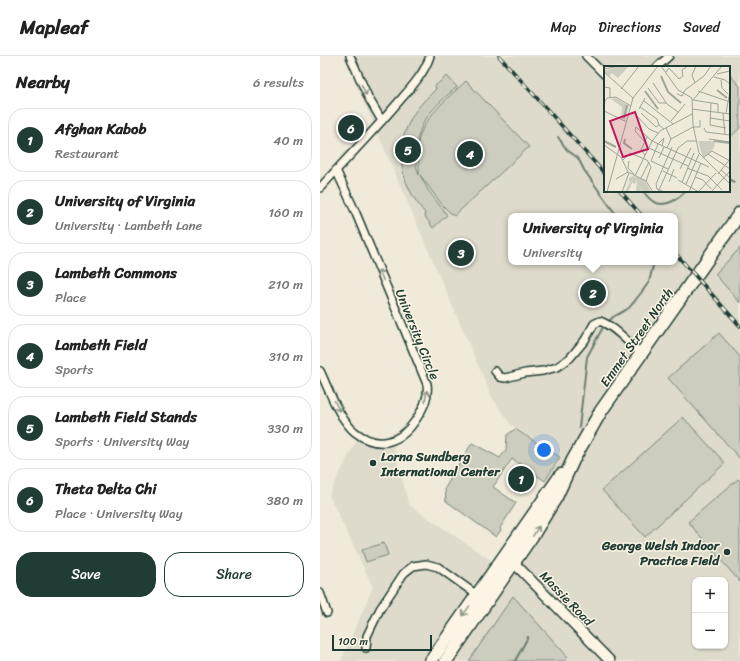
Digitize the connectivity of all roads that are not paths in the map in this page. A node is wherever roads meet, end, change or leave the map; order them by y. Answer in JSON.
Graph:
{"nodes":[{"id":1,"x":350,"y":56,"type":"edge"},
{"id":2,"x":430,"y":56,"type":"edge"},
{"id":3,"x":586,"y":56,"type":"edge"},
{"id":4,"x":668,"y":56,"type":"edge"},
{"id":5,"x":658,"y":66,"type":"edge"},
{"id":6,"x":604,"y":73,"type":"edge"},
{"id":7,"x":382,"y":121,"type":"junction"},
{"id":8,"x":336,"y":170,"type":"junction"},
{"id":9,"x":320,"y":188,"type":"edge"},
{"id":10,"x":740,"y":213,"type":"edge"},
{"id":11,"x":641,"y":353,"type":"junction"},
{"id":12,"x":320,"y":371,"type":"edge"},
{"id":13,"x":495,"y":371,"type":"dead end"},
{"id":14,"x":509,"y":559,"type":"junction"},
{"id":15,"x":320,"y":593,"type":"edge"},
{"id":16,"x":477,"y":595,"type":"junction"},
{"id":17,"x":327,"y":613,"type":"dead end"},
{"id":18,"x":366,"y":648,"type":"dead end"},
{"id":19,"x":431,"y":661,"type":"edge"},
{"id":20,"x":446,"y":661,"type":"edge"},
{"id":21,"x":610,"y":661,"type":"edge"}],
"edges":[{"from":1,"to":7,"type":"street","one_way":true},
{"from":2,"to":7,"type":"street"},
{"from":3,"to":6,"type":"street"},
{"from":4,"to":5,"type":"street"},
{"from":7,"to":8,"type":"street"},
{"from":8,"to":9,"type":"street"},
{"from":12,"to":8,"type":"street","name":"University Circle","one_way":true},
{"from":10,"to":11,"type":"main road","name":"Emmet Street North"},
{"from":11,"to":13,"type":"street"},
{"from":11,"to":14,"type":"main road","name":"Emmet Street North"},
{"from":14,"to":16,"type":"main road","name":"Emmet Street North"},
{"from":14,"to":20,"type":"main road","name":"Emmet Street North"},
{"from":14,"to":21,"type":"street","name":"Massie Road"},
{"from":15,"to":17,"type":"street"},
{"from":16,"to":18,"type":"street"},
{"from":16,"to":19,"type":"main road","name":"Emmet Street North","one_way":true}]}
